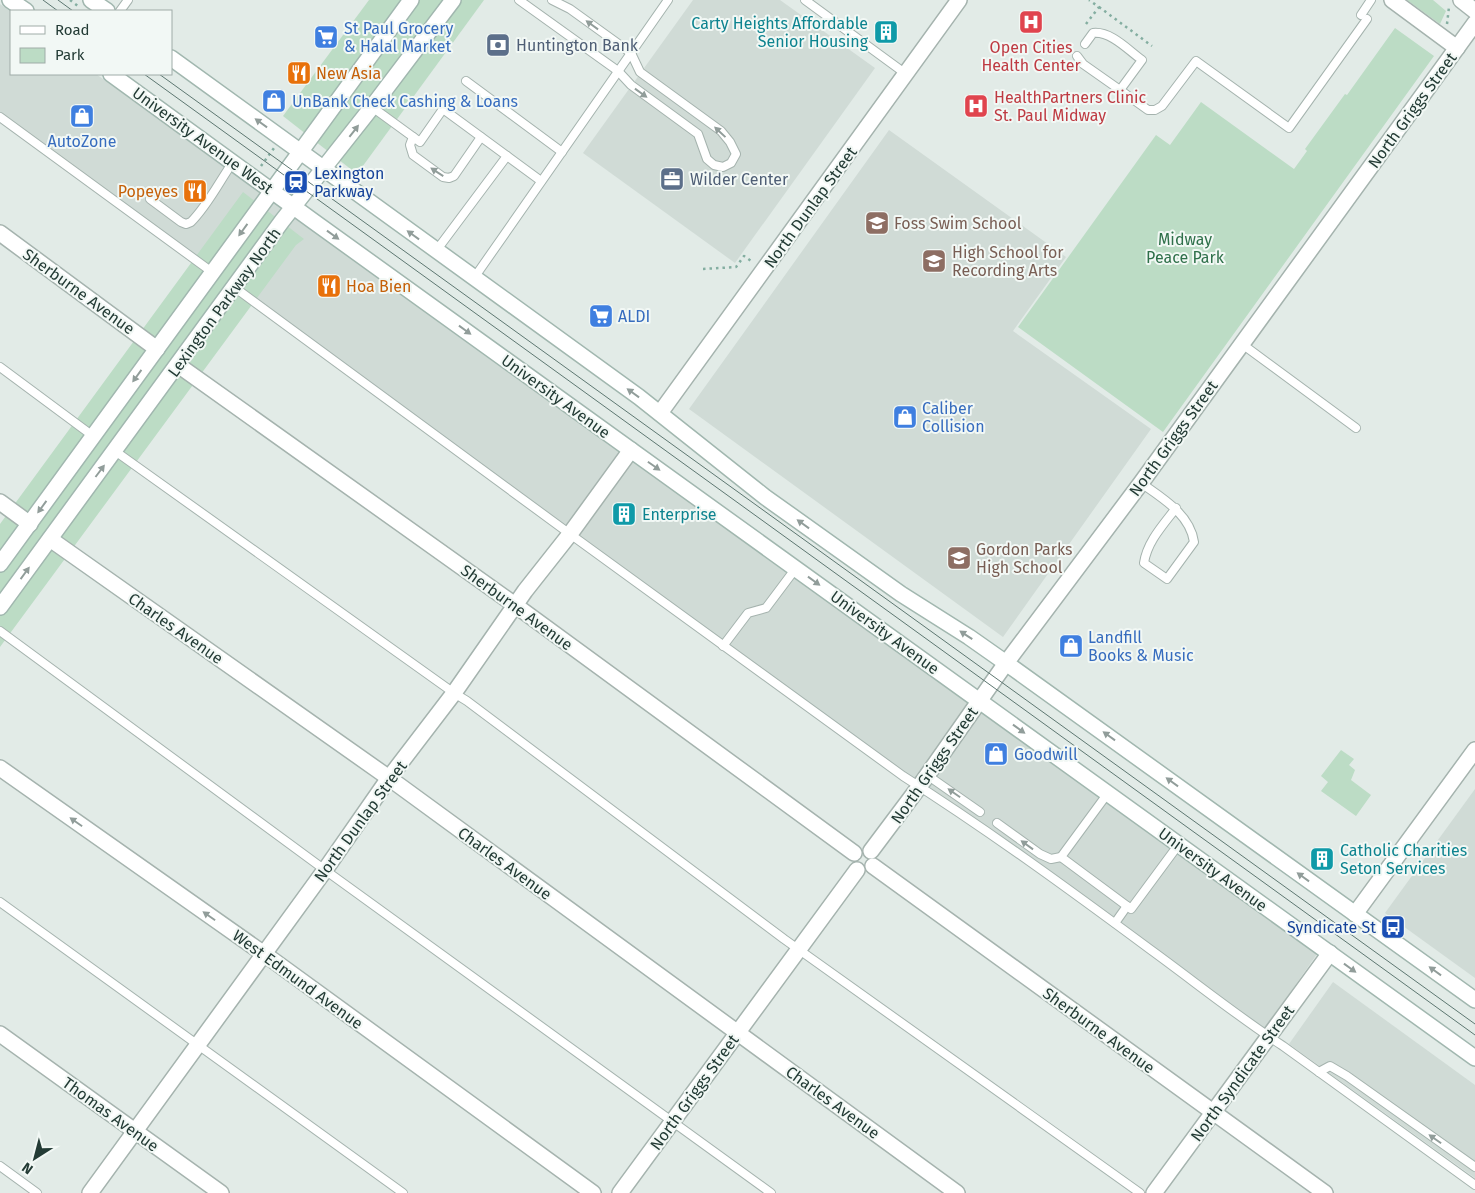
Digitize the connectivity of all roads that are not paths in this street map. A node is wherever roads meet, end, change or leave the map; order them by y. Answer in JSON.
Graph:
{"nodes":[{"id":1,"x":10,"y":0,"type":"edge"},
{"id":2,"x":91,"y":0,"type":"edge"},
{"id":3,"x":410,"y":0,"type":"edge"},
{"id":4,"x":452,"y":0,"type":"edge"},
{"id":5,"x":519,"y":0,"type":"edge"},
{"id":6,"x":552,"y":0,"type":"edge"},
{"id":7,"x":668,"y":0,"type":"edge"},
{"id":8,"x":805,"y":0,"type":"edge"},
{"id":9,"x":959,"y":0,"type":"edge"},
{"id":10,"x":1371,"y":0,"type":"edge"},
{"id":11,"x":1392,"y":0,"type":"edge"},
{"id":12,"x":1456,"y":2,"type":"edge"},
{"id":13,"x":25,"y":10,"type":"edge"},
{"id":14,"x":106,"y":10,"type":"edge"},
{"id":15,"x":1475,"y":11,"type":"edge"},
{"id":16,"x":1475,"y":23,"type":"edge"},
{"id":17,"x":1085,"y":44,"type":"dead end"},
{"id":18,"x":1458,"y":48,"type":"junction"},
{"id":19,"x":631,"y":53,"type":"junction"},
{"id":20,"x":1077,"y":56,"type":"dead end"},
{"id":21,"x":172,"y":59,"type":"edge"},
{"id":22,"x":618,"y":71,"type":"junction"},
{"id":23,"x":906,"y":74,"type":"junction"},
{"id":24,"x":113,"y":75,"type":"edge"},
{"id":25,"x":466,"y":81,"type":"dead end"},
{"id":26,"x":1120,"y":90,"type":"junction"},
{"id":27,"x":372,"y":107,"type":"junction"},
{"id":28,"x":0,"y":117,"type":"edge"},
{"id":29,"x":413,"y":137,"type":"junction"},
{"id":30,"x":481,"y":137,"type":"junction"},
{"id":31,"x":300,"y":152,"type":"junction"},
{"id":32,"x":562,"y":152,"type":"junction"},
{"id":33,"x":508,"y":156,"type":"junction"},
{"id":34,"x":233,"y":162,"type":"junction"},
{"id":35,"x":323,"y":169,"type":"junction"},
{"id":36,"x":541,"y":181,"type":"junction"},
{"id":37,"x":272,"y":190,"type":"junction"},
{"id":38,"x":150,"y":199,"type":"dead end"},
{"id":39,"x":294,"y":207,"type":"junction"},
{"id":40,"x":0,"y":234,"type":"edge"},
{"id":41,"x":436,"y":251,"type":"junction"},
{"id":42,"x":212,"y":272,"type":"junction"},
{"id":43,"x":474,"y":278,"type":"junction"},
{"id":44,"x":234,"y":287,"type":"junction"},
{"id":45,"x":1242,"y":344,"type":"junction"},
{"id":46,"x":157,"y":348,"type":"junction"},
{"id":47,"x":178,"y":365,"type":"junction"},
{"id":48,"x":0,"y":367,"type":"edge"},
{"id":49,"x":660,"y":413,"type":"junction"},
{"id":50,"x":1356,"y":428,"type":"dead end"},
{"id":51,"x":93,"y":436,"type":"junction"},
{"id":52,"x":631,"y":450,"type":"junction"},
{"id":53,"x":115,"y":451,"type":"junction"},
{"id":54,"x":1141,"y":483,"type":"junction"},
{"id":55,"x":0,"y":502,"type":"edge"},
{"id":56,"x":1176,"y":508,"type":"junction"},
{"id":57,"x":30,"y":524,"type":"junction"},
{"id":58,"x":570,"y":534,"type":"junction"},
{"id":59,"x":50,"y":539,"type":"junction"},
{"id":60,"x":0,"y":564,"type":"edge"},
{"id":61,"x":796,"y":568,"type":"junction"},
{"id":62,"x":515,"y":605,"type":"junction"},
{"id":63,"x":0,"y":607,"type":"edge"},
{"id":64,"x":0,"y":632,"type":"edge"},
{"id":65,"x":723,"y":646,"type":"junction"},
{"id":66,"x":1006,"y":663,"type":"junction"},
{"id":67,"x":454,"y":693,"type":"junction"},
{"id":68,"x":980,"y":700,"type":"junction"},
{"id":69,"x":1475,"y":750,"type":"edge"},
{"id":70,"x":0,"y":768,"type":"edge"},
{"id":71,"x":389,"y":778,"type":"junction"},
{"id":72,"x":923,"y":781,"type":"junction"},
{"id":73,"x":1108,"y":793,"type":"junction"},
{"id":74,"x":980,"y":812,"type":"dead end"},
{"id":75,"x":997,"y":823,"type":"dead end"},
{"id":76,"x":1179,"y":844,"type":"junction"},
{"id":77,"x":854,"y":854,"type":"junction"},
{"id":78,"x":1061,"y":858,"type":"junction"},
{"id":79,"x":872,"y":859,"type":"junction"},
{"id":80,"x":325,"y":870,"type":"junction"},
{"id":81,"x":856,"y":870,"type":"junction"},
{"id":82,"x":0,"y":902,"type":"edge"},
{"id":83,"x":1127,"y":906,"type":"junction"},
{"id":84,"x":1355,"y":914,"type":"junction"},
{"id":85,"x":1115,"y":923,"type":"junction"},
{"id":86,"x":798,"y":949,"type":"junction"},
{"id":87,"x":1330,"y":953,"type":"junction"},
{"id":88,"x":263,"y":954,"type":"junction"},
{"id":89,"x":1475,"y":1000,"type":"edge"},
{"id":90,"x":738,"y":1032,"type":"junction"},
{"id":91,"x":0,"y":1034,"type":"edge"},
{"id":92,"x":1269,"y":1036,"type":"junction"},
{"id":93,"x":199,"y":1045,"type":"junction"},
{"id":94,"x":1475,"y":1058,"type":"edge"},
{"id":95,"x":1319,"y":1072,"type":"junction"},
{"id":96,"x":1213,"y":1113,"type":"junction"},
{"id":97,"x":672,"y":1122,"type":"junction"},
{"id":98,"x":135,"y":1131,"type":"junction"},
{"id":99,"x":0,"y":1166,"type":"edge"},
{"id":100,"x":1475,"y":1167,"type":"edge"},
{"id":101,"x":1475,"y":1185,"type":"edge"},
{"id":102,"x":37,"y":1193,"type":"edge"},
{"id":103,"x":90,"y":1193,"type":"edge"},
{"id":104,"x":221,"y":1193,"type":"edge"},
{"id":105,"x":403,"y":1193,"type":"edge"},
{"id":106,"x":593,"y":1193,"type":"edge"},
{"id":107,"x":620,"y":1193,"type":"edge"},
{"id":108,"x":771,"y":1193,"type":"edge"},
{"id":109,"x":957,"y":1193,"type":"edge"},
{"id":110,"x":1140,"y":1193,"type":"edge"},
{"id":111,"x":1154,"y":1193,"type":"edge"},
{"id":112,"x":1325,"y":1193,"type":"edge"}],
"edges":[{"from":1,"to":13,"type":"street"},
{"from":2,"to":14,"type":"street"},
{"from":3,"to":31,"type":"street","name":"Lexington Parkway North"},
{"from":4,"to":27,"type":"street","name":"Lexington Parkway North"},
{"from":5,"to":22,"type":"lane"},
{"from":19,"to":6,"type":"lane","one_way":true},
{"from":7,"to":19,"type":"lane"},
{"from":8,"to":23,"type":"lane"},
{"from":9,"to":23,"type":"street","name":"North Dunlap Street"},
{"from":10,"to":26,"type":"lane"},
{"from":11,"to":18,"type":"street"},
{"from":12,"to":15,"type":"street"},
{"from":16,"to":18,"type":"street","name":"North Griggs Street"},
{"from":17,"to":26,"type":"lane"},
{"from":18,"to":45,"type":"street","name":"North Griggs Street"},
{"from":19,"to":22,"type":"lane"},
{"from":22,"to":19,"type":"lane","one_way":true},
{"from":20,"to":26,"type":"lane"},
{"from":31,"to":21,"type":"street","one_way":true},
{"from":22,"to":32,"type":"lane"},
{"from":23,"to":49,"type":"street","name":"North Dunlap Street"},
{"from":24,"to":34,"type":"street","name":"University Avenue West"},
{"from":25,"to":32,"type":"lane"},
{"from":27,"to":29,"type":"lane"},
{"from":35,"to":27,"type":"street","name":"Lexington Parkway North","one_way":true},
{"from":28,"to":42,"type":"lane"},
{"from":29,"to":30,"type":"lane"},
{"from":30,"to":29,"type":"lane","one_way":true},
{"from":30,"to":33,"type":"lane"},
{"from":31,"to":35,"type":"street"},
{"from":31,"to":37,"type":"street","name":"Lexington Parkway North"},
{"from":32,"to":36,"type":"lane"},
{"from":33,"to":36,"type":"lane"},
{"from":33,"to":41,"type":"lane"},
{"from":34,"to":37,"type":"street","name":"University Avenue West"},
{"from":34,"to":38,"type":"lane"},
{"from":35,"to":39,"type":"street","name":"Lexington Parkway North"},
{"from":41,"to":35,"type":"street","one_way":true},
{"from":36,"to":43,"type":"lane"},
{"from":37,"to":39,"type":"street","name":"University Avenue West"},
{"from":37,"to":42,"type":"street","name":"Lexington Parkway North","one_way":true},
{"from":39,"to":44,"type":"street","name":"Lexington Parkway North"},
{"from":39,"to":52,"type":"street","name":"University Avenue","one_way":true},
{"from":40,"to":46,"type":"street","name":"Sherburne Avenue"},
{"from":41,"to":43,"type":"street"},
{"from":42,"to":46,"type":"street","name":"Lexington Parkway North"},
{"from":49,"to":43,"type":"street","one_way":true},
{"from":44,"to":47,"type":"street","name":"Lexington Parkway North"},
{"from":44,"to":58,"type":"lane"},
{"from":45,"to":50,"type":"lane"},
{"from":45,"to":54,"type":"street","name":"North Griggs Street"},
{"from":46,"to":51,"type":"street","name":"Lexington Parkway North","one_way":true},
{"from":47,"to":53,"type":"street","name":"Lexington Parkway North"},
{"from":47,"to":62,"type":"street","name":"Sherburne Avenue"},
{"from":48,"to":51,"type":"lane"},
{"from":66,"to":49,"type":"street","one_way":true},
{"from":51,"to":57,"type":"street","name":"Lexington Parkway North","one_way":true},
{"from":52,"to":58,"type":"street","name":"North Dunlap Street"},
{"from":52,"to":61,"type":"street","name":"University Avenue","one_way":true},
{"from":59,"to":53,"type":"street","name":"Lexington Parkway North","one_way":true},
{"from":53,"to":67,"type":"lane"},
{"from":54,"to":56,"type":"lane"},
{"from":54,"to":66,"type":"street","name":"North Griggs Street"},
{"from":55,"to":57,"type":"street"},
{"from":56,"to":56,"type":"lane"},
{"from":57,"to":60,"type":"street","name":"Lexington Parkway North"},
{"from":58,"to":62,"type":"street","name":"North Dunlap Street"},
{"from":58,"to":65,"type":"lane"},
{"from":63,"to":59,"type":"street","name":"Lexington Parkway North","one_way":true},
{"from":59,"to":71,"type":"street","name":"Charles Avenue"},
{"from":61,"to":65,"type":"lane"},
{"from":61,"to":68,"type":"street","name":"University Avenue","one_way":true},
{"from":62,"to":67,"type":"street","name":"North Dunlap Street"},
{"from":62,"to":77,"type":"street","name":"Sherburne Avenue"},
{"from":64,"to":80,"type":"lane"},
{"from":65,"to":72,"type":"lane"},
{"from":66,"to":68,"type":"street","name":"North Griggs Street"},
{"from":84,"to":66,"type":"street","one_way":true},
{"from":67,"to":71,"type":"street","name":"North Dunlap Street"},
{"from":67,"to":86,"type":"lane"},
{"from":68,"to":72,"type":"street","name":"North Griggs Street"},
{"from":68,"to":73,"type":"street","name":"University Avenue","one_way":true},
{"from":69,"to":84,"type":"street"},
{"from":88,"to":70,"type":"street","name":"West Edmund Avenue","one_way":true},
{"from":71,"to":80,"type":"street","name":"North Dunlap Street"},
{"from":71,"to":90,"type":"street","name":"Charles Avenue"},
{"from":74,"to":72,"type":"lane","one_way":true},
{"from":72,"to":79,"type":"street","name":"North Griggs Street"},
{"from":72,"to":85,"type":"lane"},
{"from":73,"to":76,"type":"street","name":"University Avenue"},
{"from":73,"to":78,"type":"lane"},
{"from":78,"to":75,"type":"lane","one_way":true},
{"from":76,"to":83,"type":"lane"},
{"from":76,"to":87,"type":"street","name":"University Avenue"},
{"from":77,"to":79,"type":"street"},
{"from":77,"to":81,"type":"street"},
{"from":78,"to":83,"type":"lane"},
{"from":79,"to":81,"type":"street"},
{"from":79,"to":96,"type":"street","name":"Sherburne Avenue"},
{"from":80,"to":88,"type":"street","name":"North Dunlap Street"},
{"from":80,"to":97,"type":"lane"},
{"from":81,"to":86,"type":"street","name":"North Griggs Street"},
{"from":82,"to":93,"type":"lane"},
{"from":83,"to":85,"type":"lane"},
{"from":89,"to":84,"type":"street","one_way":true},
{"from":85,"to":92,"type":"lane"},
{"from":86,"to":90,"type":"street","name":"North Griggs Street"},
{"from":86,"to":110,"type":"lane"},
{"from":87,"to":92,"type":"street","name":"North Syndicate Street"},
{"from":87,"to":94,"type":"street","name":"University Avenue","one_way":true},
{"from":88,"to":93,"type":"street","name":"North Dunlap Street"},
{"from":88,"to":106,"type":"street","name":"West Edmund Avenue"},
{"from":90,"to":97,"type":"street","name":"North Griggs Street"},
{"from":90,"to":109,"type":"street","name":"Charles Avenue"},
{"from":91,"to":98,"type":"street","name":"Thomas Avenue"},
{"from":92,"to":95,"type":"lane"},
{"from":92,"to":96,"type":"street","name":"North Syndicate Street"},
{"from":93,"to":98,"type":"street","name":"North Dunlap Street"},
{"from":93,"to":105,"type":"lane"},
{"from":100,"to":95,"type":"lane","one_way":true},
{"from":95,"to":101,"type":"lane"},
{"from":96,"to":111,"type":"street","name":"North Syndicate Street"},
{"from":96,"to":112,"type":"street","name":"Sherburne Avenue"},
{"from":97,"to":107,"type":"street","name":"North Griggs Street"},
{"from":97,"to":108,"type":"lane"},
{"from":98,"to":103,"type":"street","name":"North Dunlap Street"},
{"from":98,"to":104,"type":"street","name":"Thomas Avenue"},
{"from":99,"to":102,"type":"lane"}]}
